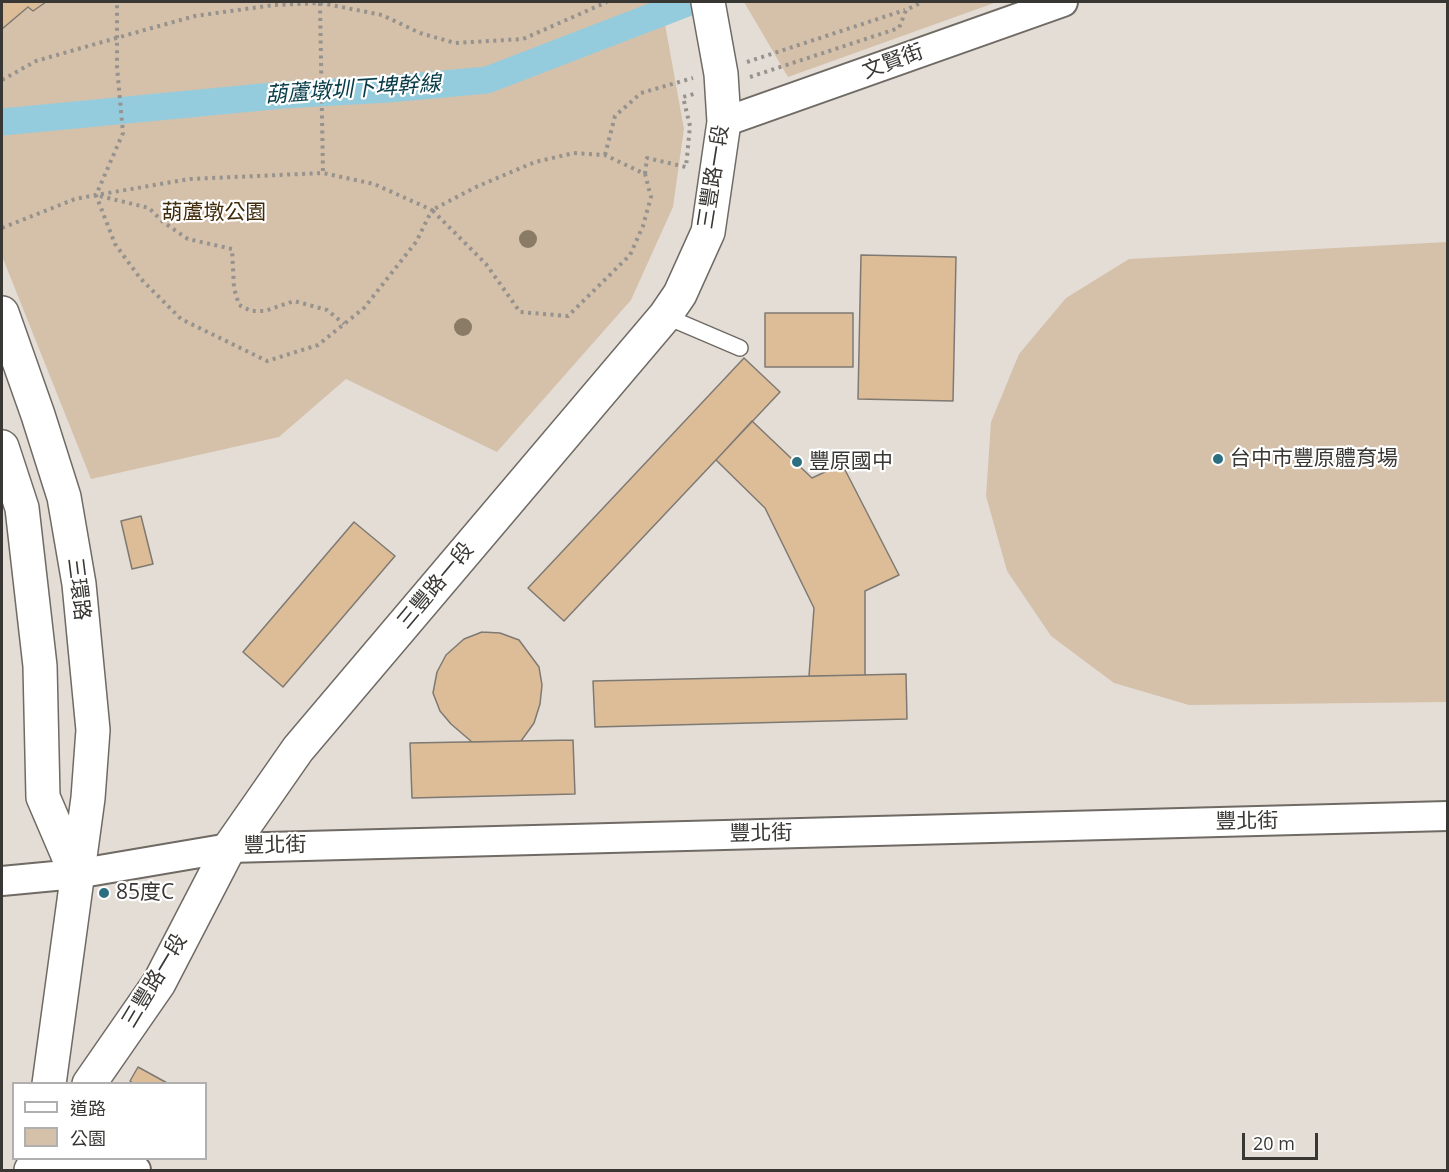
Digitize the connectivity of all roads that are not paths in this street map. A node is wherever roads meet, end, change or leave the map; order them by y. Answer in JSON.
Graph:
{"nodes":[{"id":1,"x":708,"y":2,"type":"edge"},
{"id":2,"x":1063,"y":2,"type":"edge"},
{"id":3,"x":724,"y":122,"type":"junction"},
{"id":4,"x":2,"y":313,"type":"edge"},
{"id":5,"x":665,"y":316,"type":"junction"},
{"id":6,"x":740,"y":348,"type":"dead end"},
{"id":7,"x":2,"y":447,"type":"edge"},
{"id":8,"x":64,"y":497,"type":"junction"},
{"id":9,"x":22,"y":508,"type":"junction"},
{"id":10,"x":1448,"y":816,"type":"edge"},
{"id":11,"x":229,"y":848,"type":"junction"},
{"id":12,"x":76,"y":874,"type":"junction"},
{"id":13,"x":2,"y":881,"type":"edge"},
{"id":14,"x":49,"y":1082,"type":"edge"},
{"id":15,"x":90,"y":1082,"type":"edge"},
{"id":16,"x":34,"y":1163,"type":"edge"},
{"id":17,"x":136,"y":1170,"type":"edge"}],
"edges":[{"from":1,"to":3,"type":"main road","name":"三豐路一段"},
{"from":2,"to":3,"type":"street","name":"文賢街"},
{"from":3,"to":5,"type":"main road","name":"三豐路一段"},
{"from":4,"to":8,"type":"main road","name":"三環路"},
{"from":5,"to":6,"type":"lane"},
{"from":5,"to":11,"type":"main road","name":"三豐路一段"},
{"from":7,"to":9,"type":"main road","name":"三環路"},
{"from":8,"to":9,"type":"main road"},
{"from":8,"to":12,"type":"main road","name":"三環路"},
{"from":9,"to":12,"type":"main road","name":"三環路"},
{"from":10,"to":11,"type":"street","name":"豐北街"},
{"from":11,"to":12,"type":"street","name":"豐北街"},
{"from":11,"to":15,"type":"main road","name":"三豐路一段"},
{"from":12,"to":13,"type":"street","name":"豐北街"},
{"from":12,"to":14,"type":"main road","name":"三環路"},
{"from":16,"to":17,"type":"street"}]}
